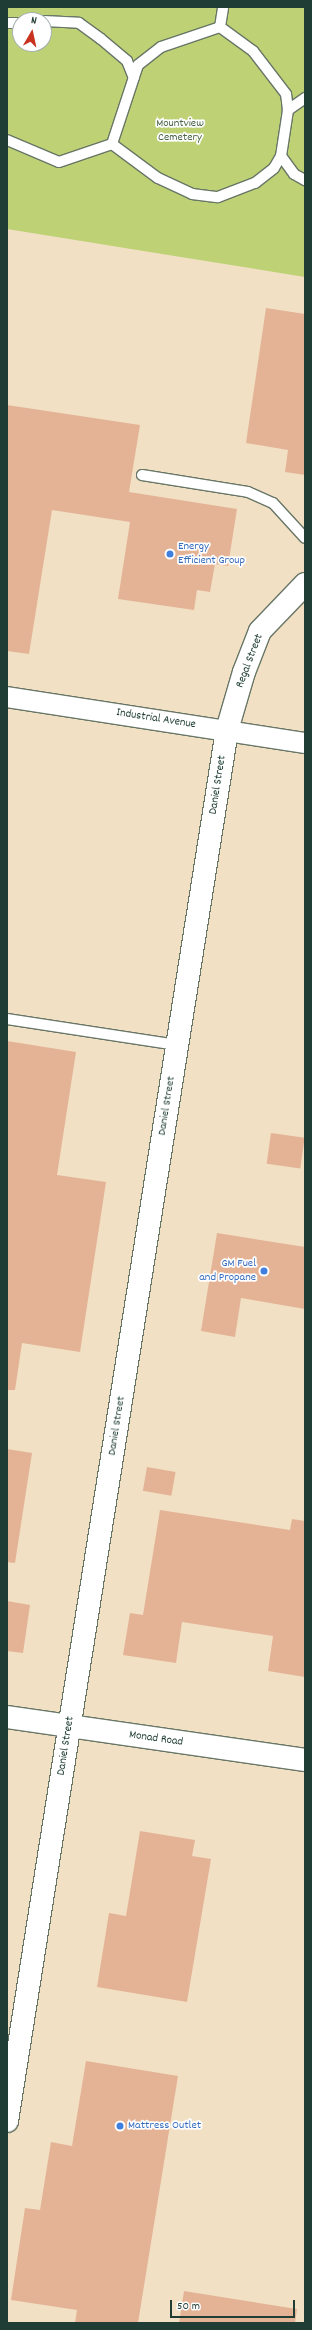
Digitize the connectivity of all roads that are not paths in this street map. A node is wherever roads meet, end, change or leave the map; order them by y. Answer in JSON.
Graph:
{"nodes":[{"id":1,"x":224,"y":7,"type":"edge"},
{"id":2,"x":52,"y":21,"type":"edge"},
{"id":3,"x":220,"y":27,"type":"junction"},
{"id":4,"x":134,"y":78,"type":"junction"},
{"id":5,"x":305,"y":98,"type":"edge"},
{"id":6,"x":288,"y":110,"type":"junction"},
{"id":7,"x":7,"y":140,"type":"edge"},
{"id":8,"x":112,"y":144,"type":"junction"},
{"id":9,"x":281,"y":156,"type":"junction"},
{"id":10,"x":305,"y":180,"type":"edge"},
{"id":11,"x":142,"y":475,"type":"dead end"},
{"id":12,"x":305,"y":538,"type":"edge"},
{"id":13,"x":305,"y":584,"type":"edge"},
{"id":14,"x":7,"y":696,"type":"edge"},
{"id":15,"x":227,"y":730,"type":"junction"},
{"id":16,"x":305,"y":743,"type":"edge"},
{"id":17,"x":7,"y":1019,"type":"edge"},
{"id":18,"x":177,"y":1045,"type":"junction"},
{"id":19,"x":7,"y":1717,"type":"edge"},
{"id":20,"x":69,"y":1727,"type":"junction"},
{"id":21,"x":305,"y":1760,"type":"edge"},
{"id":22,"x":7,"y":2121,"type":"edge"}],
"edges":[{"from":1,"to":3,"type":"lane"},
{"from":2,"to":4,"type":"lane"},
{"from":3,"to":4,"type":"lane"},
{"from":3,"to":6,"type":"lane"},
{"from":4,"to":8,"type":"lane"},
{"from":5,"to":6,"type":"lane"},
{"from":6,"to":9,"type":"lane"},
{"from":7,"to":8,"type":"lane"},
{"from":8,"to":9,"type":"lane"},
{"from":9,"to":10,"type":"lane"},
{"from":11,"to":12,"type":"lane"},
{"from":13,"to":15,"type":"street","name":"Regal Street"},
{"from":14,"to":15,"type":"street","name":"Industrial Avenue"},
{"from":15,"to":16,"type":"street","name":"Industrial Avenue"},
{"from":15,"to":18,"type":"street","name":"Daniel Street"},
{"from":17,"to":18,"type":"lane"},
{"from":18,"to":20,"type":"street","name":"Daniel Street"},
{"from":19,"to":20,"type":"street","name":"Monad Road"},
{"from":20,"to":21,"type":"street","name":"Monad Road"},
{"from":20,"to":22,"type":"street","name":"Daniel Street"}]}
